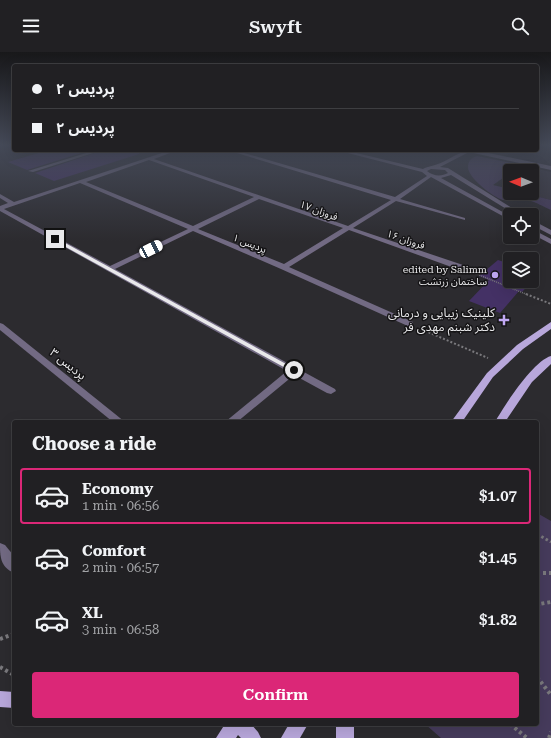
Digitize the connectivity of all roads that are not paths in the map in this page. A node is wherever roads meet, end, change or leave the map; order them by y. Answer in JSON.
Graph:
{"nodes":[{"id":1,"x":97,"y":177,"type":"edge"},
{"id":2,"x":201,"y":177,"type":"edge"},
{"id":3,"x":321,"y":177,"type":"edge"},
{"id":4,"x":430,"y":177,"type":"edge"},
{"id":5,"x":434,"y":177,"type":"edge"},
{"id":6,"x":458,"y":177,"type":"edge"},
{"id":7,"x":82,"y":182,"type":"junction"},
{"id":8,"x":0,"y":196,"type":"edge"},
{"id":9,"x":258,"y":197,"type":"junction"},
{"id":10,"x":396,"y":199,"type":"junction"},
{"id":11,"x":14,"y":204,"type":"junction"},
{"id":12,"x":0,"y":208,"type":"edge"},
{"id":13,"x":509,"y":208,"type":"edge"},
{"id":14,"x":503,"y":214,"type":"edge"},
{"id":15,"x":463,"y":219,"type":"dead end"},
{"id":16,"x":539,"y":226,"type":"edge"},
{"id":17,"x":192,"y":229,"type":"junction"},
{"id":18,"x":347,"y":229,"type":"junction"},
{"id":19,"x":551,"y":233,"type":"edge"},
{"id":20,"x":539,"y":235,"type":"edge"},
{"id":21,"x":551,"y":242,"type":"edge"},
{"id":22,"x":284,"y":267,"type":"junction"},
{"id":23,"x":460,"y":267,"type":"road end"},
{"id":24,"x":110,"y":269,"type":"junction"},
{"id":25,"x":410,"y":324,"type":"road end"},
{"id":26,"x":551,"y":325,"type":"edge"},
{"id":27,"x":0,"y":326,"type":"edge"},
{"id":28,"x":551,"y":359,"type":"edge"},
{"id":29,"x":294,"y":370,"type":"junction"},
{"id":30,"x":331,"y":390,"type":"dead end"},
{"id":31,"x":118,"y":420,"type":"edge"},
{"id":32,"x":232,"y":420,"type":"edge"},
{"id":33,"x":457,"y":420,"type":"edge"},
{"id":34,"x":501,"y":420,"type":"edge"},
{"id":35,"x":0,"y":550,"type":"edge"},
{"id":36,"x":12,"y":564,"type":"edge"},
{"id":37,"x":0,"y":699,"type":"edge"},
{"id":38,"x":12,"y":700,"type":"edge"},
{"id":39,"x":234,"y":726,"type":"edge"},
{"id":40,"x":242,"y":726,"type":"edge"},
{"id":41,"x":298,"y":726,"type":"edge"},
{"id":42,"x":345,"y":726,"type":"edge"},
{"id":43,"x":225,"y":738,"type":"edge"},
{"id":44,"x":252,"y":738,"type":"edge"},
{"id":45,"x":290,"y":738,"type":"edge"},
{"id":46,"x":345,"y":738,"type":"edge"}],
"edges":[{"from":1,"to":7,"type":"street"},
{"from":2,"to":9,"type":"street","name":"فروزان ۱۷"},
{"from":3,"to":10,"type":"street"},
{"from":4,"to":10,"type":"street"},
{"from":5,"to":14,"type":"street"},
{"from":6,"to":13,"type":"street"},
{"from":7,"to":11,"type":"street"},
{"from":7,"to":17,"type":"street","name":"پردیس ۱"},
{"from":8,"to":11,"type":"street"},
{"from":9,"to":17,"type":"street"},
{"from":9,"to":18,"type":"street","name":"فروزان ۱۷"},
{"from":10,"to":15,"type":"street"},
{"from":10,"to":18,"type":"street"},
{"from":11,"to":12,"type":"street"},
{"from":12,"to":24,"type":"street"},
{"from":16,"to":19,"type":"street"},
{"from":17,"to":22,"type":"street","name":"پردیس ۱"},
{"from":17,"to":24,"type":"street"},
{"from":18,"to":22,"type":"street"},
{"from":18,"to":23,"type":"street","name":"فروزان ۱۶"},
{"from":20,"to":21,"type":"street"},
{"from":22,"to":25,"type":"street","name":"پردیس ۱"},
{"from":24,"to":29,"type":"street"},
{"from":26,"to":33,"type":"main road"},
{"from":27,"to":31,"type":"street","name":"پردیس ۳"},
{"from":28,"to":34,"type":"main road"},
{"from":29,"to":30,"type":"street"},
{"from":29,"to":32,"type":"street"},
{"from":35,"to":36,"type":"street"},
{"from":37,"to":38,"type":"main road"},
{"from":39,"to":43,"type":"main road"},
{"from":40,"to":44,"type":"main road"},
{"from":41,"to":45,"type":"main road"},
{"from":42,"to":46,"type":"main road"}]}
